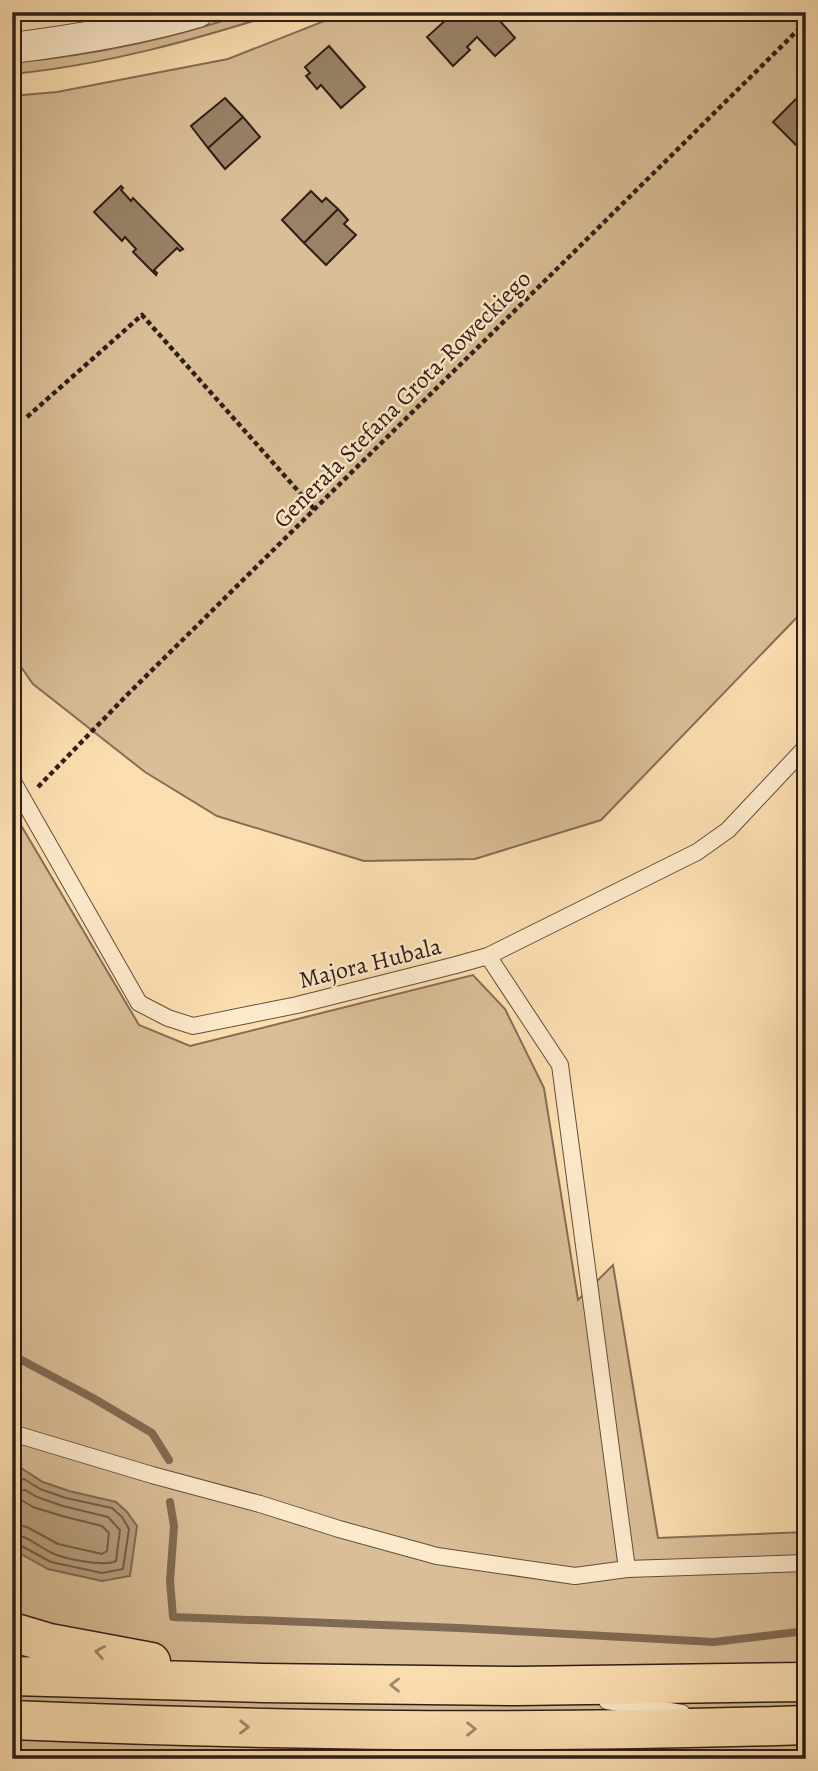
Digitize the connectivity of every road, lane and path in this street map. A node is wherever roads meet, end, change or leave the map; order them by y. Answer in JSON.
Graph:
{"nodes":[{"id":1,"x":198,"y":12,"type":"edge"},
{"id":2,"x":806,"y":22,"type":"edge"},
{"id":3,"x":12,"y":48,"type":"edge"},
{"id":4,"x":27,"y":417,"type":"dead end"},
{"id":5,"x":315,"y":510,"type":"junction"},
{"id":6,"x":806,"y":747,"type":"edge"},
{"id":7,"x":12,"y":780,"type":"edge"},
{"id":8,"x":24,"y":802,"type":"junction"},
{"id":9,"x":488,"y":956,"type":"junction"},
{"id":10,"x":12,"y":1433,"type":"edge"},
{"id":11,"x":806,"y":1563,"type":"edge"},
{"id":12,"x":627,"y":1569,"type":"junction"},
{"id":13,"x":12,"y":1632,"type":"edge"},
{"id":14,"x":12,"y":1676,"type":"edge"},
{"id":15,"x":806,"y":1682,"type":"edge"},
{"id":16,"x":263,"y":1683,"type":"junction"},
{"id":17,"x":762,"y":1683,"type":"junction"},
{"id":18,"x":518,"y":1686,"type":"junction"},
{"id":19,"x":642,"y":1706,"type":"junction"},
{"id":20,"x":12,"y":1720,"type":"edge"},
{"id":21,"x":176,"y":1725,"type":"junction"},
{"id":22,"x":806,"y":1725,"type":"edge"},
{"id":23,"x":763,"y":1727,"type":"junction"},
{"id":24,"x":520,"y":1730,"type":"junction"},
{"id":25,"x":12,"y":1741,"type":"edge"}],
"edges":[{"from":1,"to":3,"type":"street"},
{"from":2,"to":5,"type":"path","name":"Generała Stefana Grota-Roweckiego"},
{"from":4,"to":5,"type":"path"},
{"from":5,"to":8,"type":"path","name":"Generała Stefana Grota-Roweckiego"},
{"from":6,"to":9,"type":"lane","name":"Majora Hubala"},
{"from":7,"to":8,"type":"lane","name":"Majora Hubala"},
{"from":8,"to":9,"type":"lane","name":"Majora Hubala"},
{"from":9,"to":12,"type":"lane"},
{"from":10,"to":12,"type":"lane"},
{"from":11,"to":12,"type":"lane"},
{"from":16,"to":13,"type":"highway","one_way":true},
{"from":14,"to":16,"type":"highway"},
{"from":15,"to":17,"type":"highway"},
{"from":18,"to":16,"type":"highway","one_way":true},
{"from":17,"to":18,"type":"highway"},
{"from":17,"to":19,"type":"lane"},
{"from":18,"to":19,"type":"lane"},
{"from":19,"to":23,"type":"lane"},
{"from":19,"to":24,"type":"lane"},
{"from":20,"to":21,"type":"highway"},
{"from":21,"to":24,"type":"highway","one_way":true},
{"from":21,"to":25,"type":"highway"},
{"from":22,"to":23,"type":"highway"},
{"from":23,"to":24,"type":"highway"}]}
